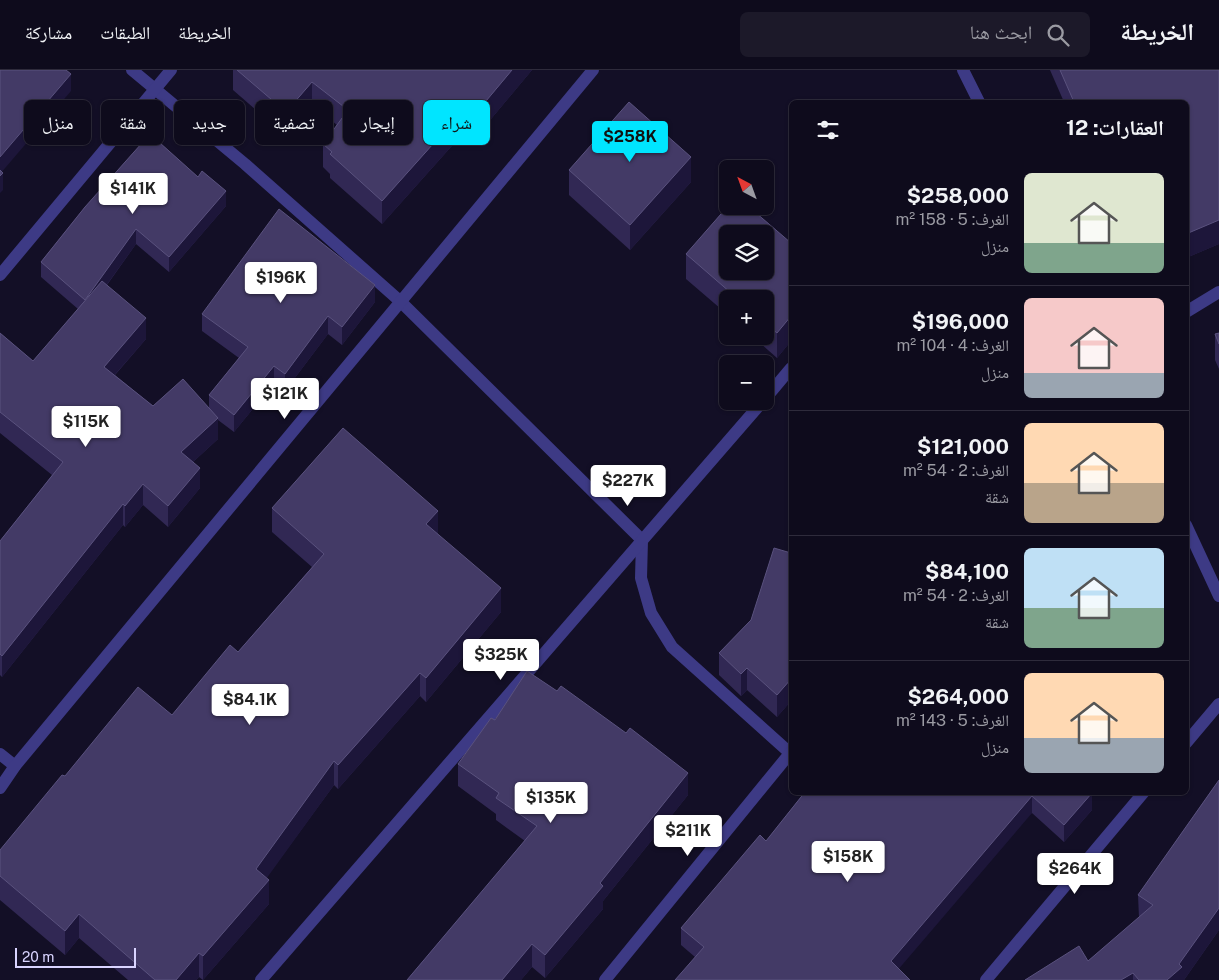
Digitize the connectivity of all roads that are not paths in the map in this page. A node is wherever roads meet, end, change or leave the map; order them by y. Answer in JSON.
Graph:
{"nodes":[{"id":1,"x":132,"y":70,"type":"edge"},
{"id":2,"x":171,"y":70,"type":"edge"},
{"id":3,"x":593,"y":70,"type":"edge"},
{"id":4,"x":963,"y":70,"type":"edge"},
{"id":5,"x":155,"y":89,"type":"junction"},
{"id":6,"x":978,"y":100,"type":"edge"},
{"id":7,"x":0,"y":274,"type":"edge"},
{"id":8,"x":1219,"y":292,"type":"edge"},
{"id":9,"x":401,"y":302,"type":"junction"},
{"id":10,"x":1189,"y":310,"type":"edge"},
{"id":11,"x":789,"y":370,"type":"edge"},
{"id":12,"x":774,"y":388,"type":"edge"},
{"id":13,"x":755,"y":410,"type":"edge"},
{"id":14,"x":1189,"y":531,"type":"edge"},
{"id":15,"x":642,"y":540,"type":"junction"},
{"id":16,"x":1219,"y":596,"type":"edge"},
{"id":17,"x":1219,"y":704,"type":"edge"},
{"id":18,"x":1189,"y":739,"type":"edge"},
{"id":19,"x":789,"y":751,"type":"edge"},
{"id":20,"x":0,"y":754,"type":"edge"},
{"id":21,"x":789,"y":755,"type":"edge"},
{"id":22,"x":16,"y":766,"type":"junction"},
{"id":23,"x":0,"y":788,"type":"edge"},
{"id":24,"x":1141,"y":795,"type":"edge"},
{"id":25,"x":261,"y":980,"type":"edge"},
{"id":26,"x":605,"y":980,"type":"edge"},
{"id":27,"x":986,"y":980,"type":"edge"}],
"edges":[{"from":1,"to":5,"type":"street"},
{"from":2,"to":5,"type":"street"},
{"from":3,"to":9,"type":"street"},
{"from":4,"to":6,"type":"street"},
{"from":5,"to":7,"type":"street"},
{"from":5,"to":9,"type":"street"},
{"from":8,"to":10,"type":"street"},
{"from":9,"to":15,"type":"street"},
{"from":9,"to":22,"type":"street"},
{"from":11,"to":12,"type":"street"},
{"from":13,"to":15,"type":"street"},
{"from":14,"to":16,"type":"street"},
{"from":15,"to":19,"type":"street"},
{"from":15,"to":25,"type":"street"},
{"from":17,"to":18,"type":"street"},
{"from":20,"to":22,"type":"street"},
{"from":21,"to":26,"type":"street"},
{"from":22,"to":23,"type":"street"},
{"from":24,"to":27,"type":"street"}]}
